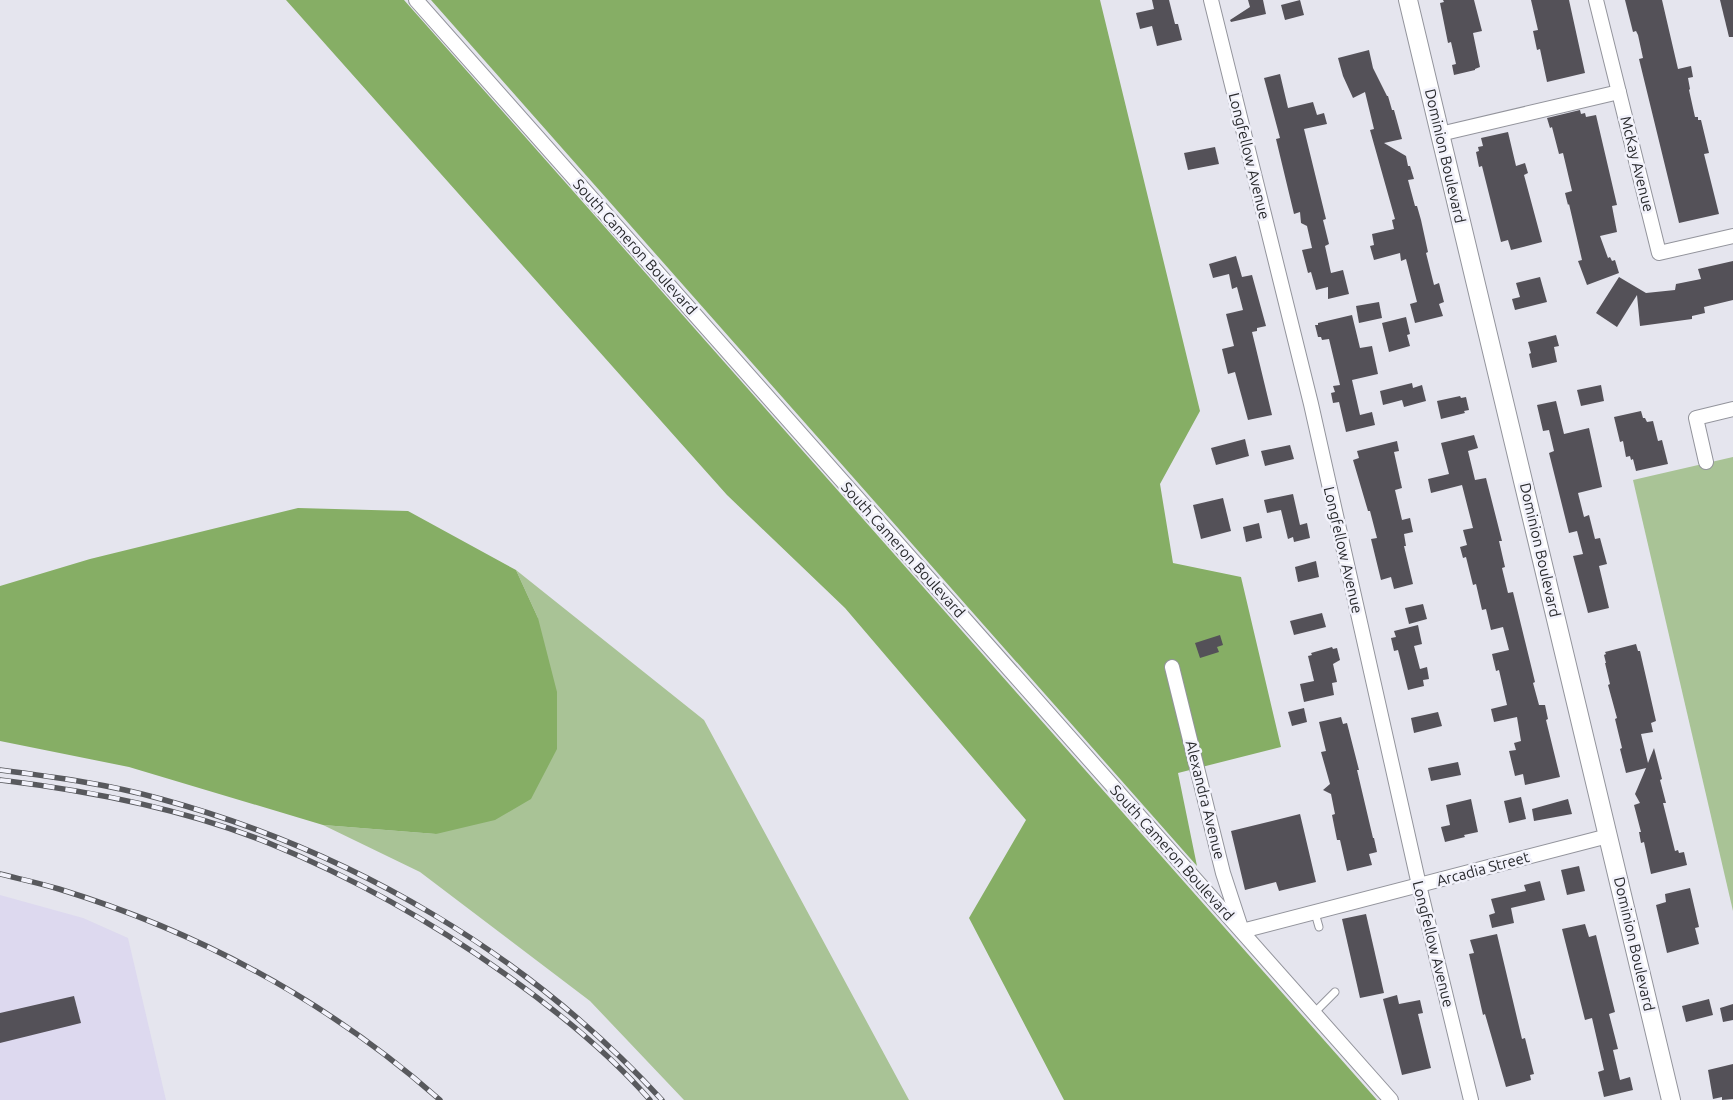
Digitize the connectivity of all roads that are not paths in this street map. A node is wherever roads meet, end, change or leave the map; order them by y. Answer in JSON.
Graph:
{"nodes":[{"id":1,"x":416,"y":0,"type":"edge"},
{"id":2,"x":1211,"y":0,"type":"edge"},
{"id":3,"x":1408,"y":0,"type":"edge"},
{"id":4,"x":1596,"y":0,"type":"edge"},
{"id":5,"x":1619,"y":92,"type":"junction"},
{"id":6,"x":1440,"y":134,"type":"junction"},
{"id":7,"x":1733,"y":236,"type":"edge"},
{"id":8,"x":1733,"y":409,"type":"edge"},
{"id":9,"x":1706,"y":462,"type":"dead end"},
{"id":10,"x":1172,"y":667,"type":"dead end"},
{"id":11,"x":1608,"y":836,"type":"junction"},
{"id":12,"x":1419,"y":885,"type":"junction"},
{"id":13,"x":1315,"y":912,"type":"junction"},
{"id":14,"x":1319,"y":927,"type":"dead end"},
{"id":15,"x":1242,"y":931,"type":"junction"},
{"id":16,"x":1335,"y":992,"type":"dead end"},
{"id":17,"x":1314,"y":1013,"type":"junction"},
{"id":18,"x":1391,"y":1100,"type":"edge"},
{"id":19,"x":1471,"y":1100,"type":"edge"},
{"id":20,"x":1671,"y":1100,"type":"edge"}],
"edges":[{"from":1,"to":15,"type":"street","name":"South Cameron Boulevard"},
{"from":2,"to":12,"type":"street","name":"Longfellow Avenue"},
{"from":3,"to":6,"type":"street","name":"Dominion Boulevard"},
{"from":4,"to":5,"type":"street","name":"McKay Avenue"},
{"from":5,"to":6,"type":"street"},
{"from":5,"to":7,"type":"street","name":"McKay Avenue"},
{"from":6,"to":11,"type":"street","name":"Dominion Boulevard"},
{"from":8,"to":9,"type":"street"},
{"from":10,"to":15,"type":"street","name":"Alexandra Avenue"},
{"from":11,"to":12,"type":"street","name":"Arcadia Street"},
{"from":11,"to":20,"type":"street","name":"Dominion Boulevard"},
{"from":12,"to":13,"type":"street","name":"Arcadia Street"},
{"from":12,"to":19,"type":"street","name":"Longfellow Avenue"},
{"from":13,"to":14,"type":"lane"},
{"from":13,"to":15,"type":"street","name":"Arcadia Street"},
{"from":15,"to":17,"type":"street","name":"South Cameron Boulevard"},
{"from":16,"to":17,"type":"lane"},
{"from":17,"to":18,"type":"street","name":"South Cameron Boulevard"}]}
